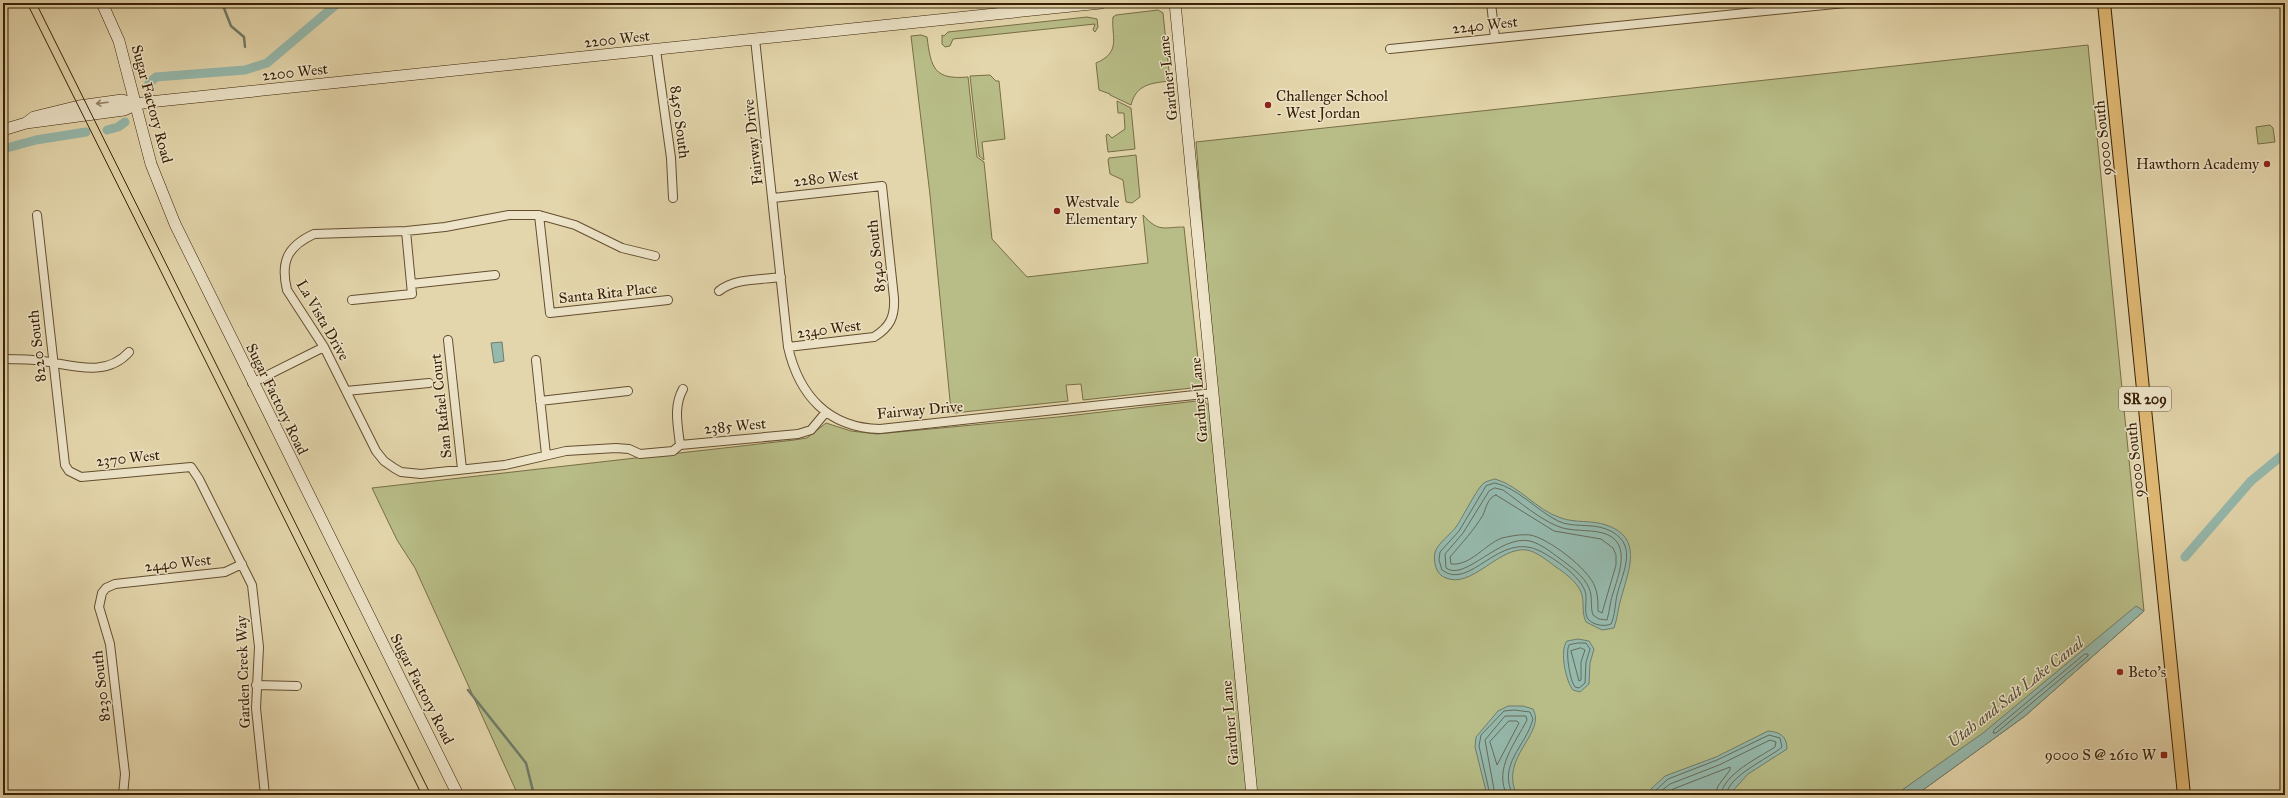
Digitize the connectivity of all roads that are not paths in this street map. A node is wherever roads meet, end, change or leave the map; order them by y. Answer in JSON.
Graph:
{"nodes":[{"id":1,"x":102,"y":3,"type":"edge"},
{"id":2,"x":1101,"y":3,"type":"edge"},
{"id":3,"x":1176,"y":3,"type":"edge"},
{"id":4,"x":1491,"y":3,"type":"edge"},
{"id":5,"x":1845,"y":3,"type":"edge"},
{"id":6,"x":2104,"y":3,"type":"edge"},
{"id":7,"x":1495,"y":38,"type":"junction"},
{"id":8,"x":756,"y":39,"type":"junction"},
{"id":9,"x":1390,"y":49,"type":"dead end"},
{"id":10,"x":656,"y":50,"type":"junction"},
{"id":11,"x":136,"y":104,"type":"junction"},
{"id":12,"x":3,"y":130,"type":"edge"},
{"id":13,"x":882,"y":186,"type":"joint"},
{"id":14,"x":673,"y":198,"type":"dead end"},
{"id":15,"x":773,"y":198,"type":"junction"},
{"id":16,"x":539,"y":215,"type":"junction"},
{"id":17,"x":37,"y":216,"type":"dead end"},
{"id":18,"x":406,"y":231,"type":"junction"},
{"id":19,"x":655,"y":256,"type":"dead end"},
{"id":20,"x":495,"y":275,"type":"dead end"},
{"id":21,"x":781,"y":277,"type":"junction"},
{"id":22,"x":411,"y":284,"type":"junction"},
{"id":23,"x":719,"y":291,"type":"dead end"},
{"id":24,"x":352,"y":300,"type":"dead end"},
{"id":25,"x":668,"y":300,"type":"dead end"},
{"id":26,"x":891,"y":323,"type":"joint"},
{"id":27,"x":448,"y":340,"type":"dead end"},
{"id":28,"x":324,"y":347,"type":"junction"},
{"id":29,"x":788,"y":347,"type":"junction"},
{"id":30,"x":129,"y":352,"type":"dead end"},
{"id":31,"x":3,"y":359,"type":"edge"},
{"id":32,"x":536,"y":360,"type":"dead end"},
{"id":33,"x":52,"y":362,"type":"junction"},
{"id":34,"x":252,"y":383,"type":"junction"},
{"id":35,"x":429,"y":383,"type":"dead end"},
{"id":36,"x":683,"y":390,"type":"dead end"},
{"id":37,"x":346,"y":391,"type":"junction"},
{"id":38,"x":628,"y":391,"type":"dead end"},
{"id":39,"x":1213,"y":394,"type":"junction"},
{"id":40,"x":540,"y":401,"type":"junction"},
{"id":41,"x":826,"y":412,"type":"junction"},
{"id":42,"x":680,"y":445,"type":"junction"},
{"id":43,"x":640,"y":454,"type":"joint"},
{"id":44,"x":546,"y":455,"type":"junction"},
{"id":45,"x":191,"y":467,"type":"joint"},
{"id":46,"x":462,"y":469,"type":"junction"},
{"id":47,"x":69,"y":472,"type":"joint"},
{"id":48,"x":242,"y":564,"type":"junction"},
{"id":49,"x":115,"y":584,"type":"joint"},
{"id":50,"x":256,"y":684,"type":"junction"},
{"id":51,"x":297,"y":686,"type":"dead end"},
{"id":52,"x":123,"y":795,"type":"edge"},
{"id":53,"x":265,"y":795,"type":"edge"},
{"id":54,"x":458,"y":795,"type":"edge"},
{"id":55,"x":1252,"y":795,"type":"edge"},
{"id":56,"x":2184,"y":795,"type":"edge"}],
"edges":[{"from":1,"to":11,"type":"street","name":"Sugar Factory Road"},
{"from":2,"to":8,"type":"street","name":"2200 West"},
{"from":3,"to":39,"type":"street","name":"Gardner Lane"},
{"from":4,"to":7,"type":"street"},
{"from":5,"to":7,"type":"street","name":"2240 West"},
{"from":6,"to":56,"type":"main road","name":"9000 South","number":"SR 209"},
{"from":7,"to":9,"type":"street","name":"2240 West"},
{"from":8,"to":10,"type":"street","name":"2200 West"},
{"from":8,"to":15,"type":"street","name":"Fairway Drive"},
{"from":10,"to":11,"type":"street","name":"2200 West"},
{"from":10,"to":14,"type":"street","name":"8450 South"},
{"from":11,"to":12,"type":"street","name":"2200 West"},
{"from":11,"to":34,"type":"street","name":"Sugar Factory Road"},
{"from":13,"to":15,"type":"street","name":"2280 West"},
{"from":13,"to":26,"type":"street","name":"8540 South"},
{"from":15,"to":21,"type":"street","name":"Fairway Drive"},
{"from":16,"to":18,"type":"street","name":"La Vista Drive"},
{"from":16,"to":19,"type":"street","name":"La Vista Drive"},
{"from":16,"to":25,"type":"street","name":"Santa Rita Place"},
{"from":17,"to":33,"type":"street","name":"8220 South"},
{"from":18,"to":22,"type":"street"},
{"from":18,"to":28,"type":"street","name":"La Vista Drive"},
{"from":20,"to":22,"type":"street"},
{"from":21,"to":23,"type":"street"},
{"from":21,"to":29,"type":"street","name":"Fairway Drive"},
{"from":22,"to":24,"type":"street"},
{"from":26,"to":29,"type":"street","name":"2340 West"},
{"from":27,"to":46,"type":"street","name":"San Rafael Court"},
{"from":28,"to":34,"type":"street"},
{"from":28,"to":37,"type":"street","name":"La Vista Drive"},
{"from":29,"to":41,"type":"street","name":"Fairway Drive"},
{"from":30,"to":33,"type":"street"},
{"from":31,"to":33,"type":"street"},
{"from":32,"to":40,"type":"street"},
{"from":33,"to":47,"type":"street","name":"8220 South"},
{"from":34,"to":54,"type":"street","name":"Sugar Factory Road"},
{"from":35,"to":37,"type":"street"},
{"from":36,"to":42,"type":"street"},
{"from":37,"to":46,"type":"street","name":"La Vista Drive"},
{"from":38,"to":40,"type":"street"},
{"from":39,"to":41,"type":"street","name":"Fairway Drive"},
{"from":39,"to":55,"type":"street","name":"Gardner Lane"},
{"from":40,"to":44,"type":"street"},
{"from":41,"to":42,"type":"street","name":"2385 West"},
{"from":42,"to":43,"type":"street","name":"2385 West"},
{"from":43,"to":44,"type":"street","name":"La Vista Drive"},
{"from":44,"to":46,"type":"street","name":"La Vista Drive"},
{"from":45,"to":47,"type":"street","name":"2370 West"},
{"from":45,"to":48,"type":"street","name":"Garden Creek Way"},
{"from":48,"to":49,"type":"street","name":"2440 West"},
{"from":48,"to":50,"type":"street","name":"Garden Creek Way"},
{"from":49,"to":52,"type":"street","name":"8230 South"},
{"from":50,"to":51,"type":"street"},
{"from":50,"to":53,"type":"street","name":"Garden Creek Way"}]}
